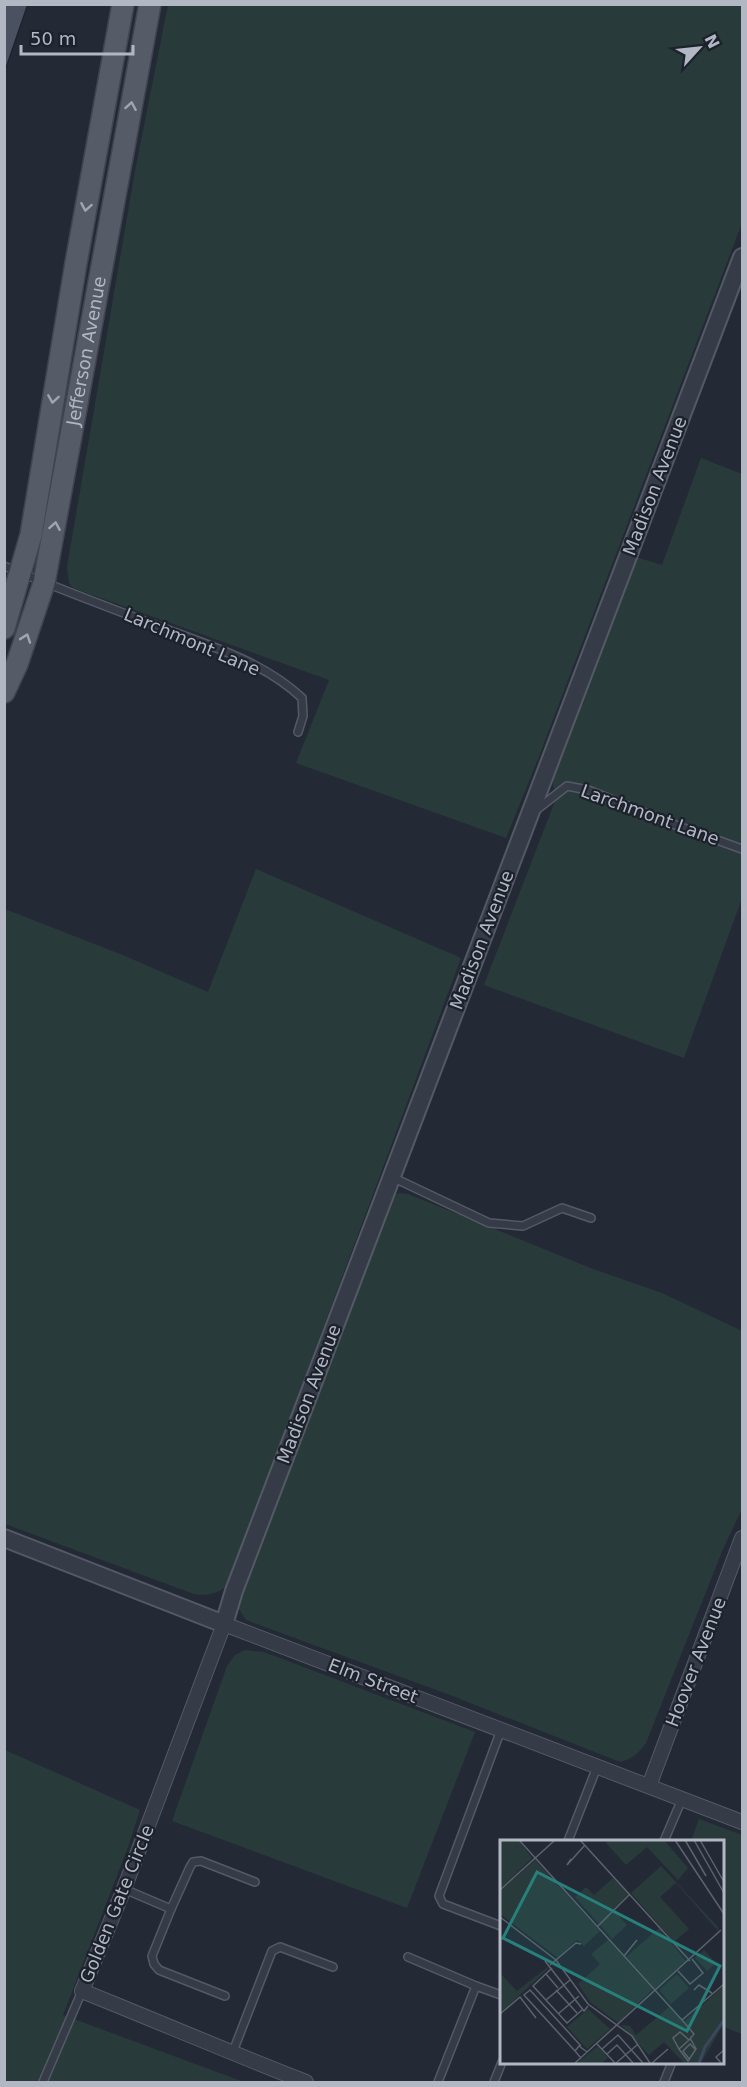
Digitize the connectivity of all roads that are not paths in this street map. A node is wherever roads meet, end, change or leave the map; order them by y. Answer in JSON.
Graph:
{"nodes":[{"id":1,"x":123,"y":4,"type":"edge"},
{"id":2,"x":150,"y":4,"type":"edge"},
{"id":3,"x":104,"y":108,"type":"junction"},
{"id":4,"x":107,"y":237,"type":"junction"},
{"id":5,"x":742,"y":257,"type":"edge"},
{"id":6,"x":13,"y":569,"type":"edge"},
{"id":7,"x":44,"y":583,"type":"junction"},
{"id":8,"x":4,"y":628,"type":"edge"},
{"id":9,"x":4,"y":692,"type":"edge"},
{"id":10,"x":298,"y":732,"type":"dead end"},
{"id":11,"x":530,"y":814,"type":"junction"},
{"id":12,"x":742,"y":849,"type":"edge"},
{"id":13,"x":392,"y":1177,"type":"junction"},
{"id":14,"x":591,"y":1218,"type":"dead end"},
{"id":15,"x":4,"y":1538,"type":"edge"},
{"id":16,"x":742,"y":1538,"type":"edge"},
{"id":17,"x":224,"y":1624,"type":"junction"},
{"id":18,"x":501,"y":1730,"type":"junction"},
{"id":19,"x":597,"y":1767,"type":"junction"},
{"id":20,"x":649,"y":1786,"type":"junction"},
{"id":21,"x":682,"y":1799,"type":"junction"},
{"id":22,"x":742,"y":1822,"type":"edge"},
{"id":23,"x":568,"y":1840,"type":"edge"},
{"id":24,"x":664,"y":1840,"type":"edge"},
{"id":25,"x":255,"y":1882,"type":"dead end"},
{"id":26,"x":124,"y":1889,"type":"junction"},
{"id":27,"x":171,"y":1909,"type":"junction"},
{"id":28,"x":500,"y":1926,"type":"edge"},
{"id":29,"x":408,"y":1957,"type":"dead end"},
{"id":30,"x":333,"y":1967,"type":"dead end"},
{"id":31,"x":476,"y":1986,"type":"junction"},
{"id":32,"x":82,"y":1990,"type":"junction"},
{"id":33,"x":500,"y":1995,"type":"edge"},
{"id":34,"x":225,"y":1996,"type":"dead end"},
{"id":35,"x":232,"y":2054,"type":"junction"},
{"id":36,"x":501,"y":2063,"type":"edge"},
{"id":37,"x":671,"y":2063,"type":"edge"},
{"id":38,"x":43,"y":2082,"type":"edge"},
{"id":39,"x":306,"y":2082,"type":"edge"},
{"id":40,"x":438,"y":2082,"type":"edge"},
{"id":41,"x":494,"y":2082,"type":"edge"},
{"id":42,"x":664,"y":2082,"type":"edge"}],
"edges":[{"from":1,"to":3,"type":"main road","name":"Jefferson Avenue"},
{"from":4,"to":2,"type":"main road","name":"Jefferson Avenue","one_way":true},
{"from":3,"to":4,"type":"main road"},
{"from":3,"to":6,"type":"main road","name":"Jefferson Avenue","one_way":true},
{"from":7,"to":4,"type":"main road","name":"Jefferson Avenue","one_way":true},
{"from":5,"to":11,"type":"street","name":"Madison Avenue"},
{"from":6,"to":7,"type":"lane"},
{"from":6,"to":8,"type":"main road","name":"Jefferson Avenue"},
{"from":9,"to":7,"type":"main road","name":"Jefferson Avenue","one_way":true},
{"from":7,"to":10,"type":"lane","name":"Larchmont Lane"},
{"from":11,"to":12,"type":"lane","name":"Larchmont Lane"},
{"from":11,"to":13,"type":"street","name":"Madison Avenue"},
{"from":13,"to":14,"type":"lane"},
{"from":13,"to":17,"type":"street","name":"Madison Avenue"},
{"from":15,"to":17,"type":"street","name":"Elm Street"},
{"from":16,"to":20,"type":"street","name":"Hoover Avenue"},
{"from":17,"to":18,"type":"street","name":"Elm Street"},
{"from":17,"to":26,"type":"street","name":"Golden Gate Circle"},
{"from":18,"to":19,"type":"street","name":"Elm Street"},
{"from":18,"to":28,"type":"lane"},
{"from":19,"to":20,"type":"street","name":"Elm Street"},
{"from":19,"to":23,"type":"lane"},
{"from":20,"to":21,"type":"street","name":"Elm Street"},
{"from":21,"to":22,"type":"street","name":"Elm Street"},
{"from":21,"to":24,"type":"lane"},
{"from":25,"to":27,"type":"lane"},
{"from":26,"to":27,"type":"lane"},
{"from":26,"to":32,"type":"street","name":"Golden Gate Circle"},
{"from":27,"to":34,"type":"lane"},
{"from":29,"to":31,"type":"lane"},
{"from":30,"to":35,"type":"lane"},
{"from":31,"to":33,"type":"lane"},
{"from":31,"to":40,"type":"lane"},
{"from":32,"to":35,"type":"street","name":"Golden Gate Circle"},
{"from":32,"to":38,"type":"lane"},
{"from":35,"to":39,"type":"street","name":"Golden Gate Circle"},
{"from":36,"to":41,"type":"lane"},
{"from":37,"to":42,"type":"lane"}]}
